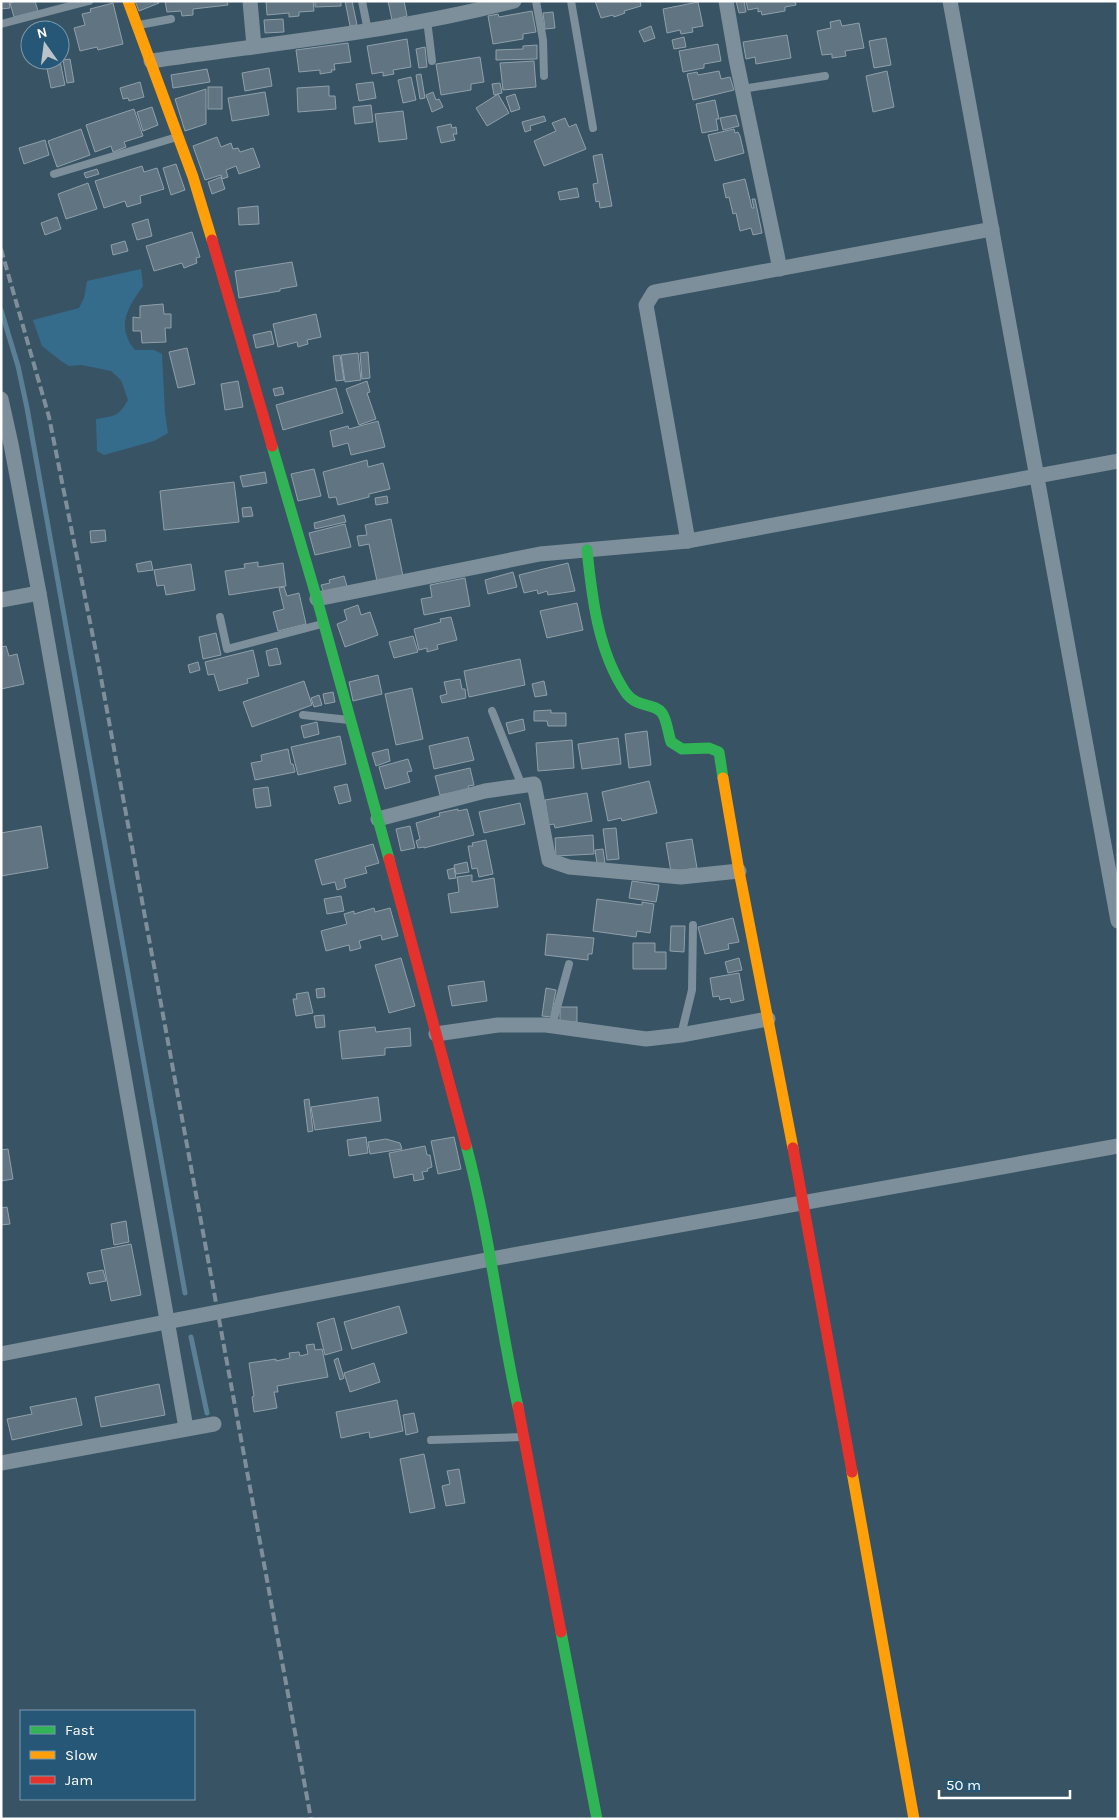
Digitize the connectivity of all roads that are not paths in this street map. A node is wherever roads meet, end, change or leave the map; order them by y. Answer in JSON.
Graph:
{"nodes":[{"id":1,"x":89,"y":1,"type":"edge"},
{"id":2,"x":128,"y":1,"type":"edge"},
{"id":3,"x":250,"y":1,"type":"edge"},
{"id":4,"x":362,"y":1,"type":"edge"},
{"id":5,"x":514,"y":1,"type":"edge"},
{"id":6,"x":536,"y":1,"type":"edge"},
{"id":7,"x":571,"y":1,"type":"edge"},
{"id":8,"x":726,"y":1,"type":"edge"},
{"id":9,"x":950,"y":1,"type":"edge"},
{"id":10,"x":494,"y":4,"type":"edge"},
{"id":11,"x":171,"y":19,"type":"dead end"},
{"id":12,"x":427,"y":20,"type":"junction"},
{"id":13,"x":1,"y":24,"type":"edge"},
{"id":14,"x":137,"y":26,"type":"junction"},
{"id":15,"x":368,"y":31,"type":"junction"},
{"id":16,"x":254,"y":46,"type":"junction"},
{"id":17,"x":152,"y":61,"type":"junction"},
{"id":18,"x":432,"y":61,"type":"dead end"},
{"id":19,"x":544,"y":76,"type":"dead end"},
{"id":20,"x":825,"y":76,"type":"dead end"},
{"id":21,"x":742,"y":89,"type":"junction"},
{"id":22,"x":593,"y":128,"type":"dead end"},
{"id":23,"x":178,"y":136,"type":"junction"},
{"id":24,"x":54,"y":174,"type":"dead end"},
{"id":25,"x":992,"y":230,"type":"junction"},
{"id":26,"x":780,"y":269,"type":"junction"},
{"id":27,"x":1,"y":400,"type":"edge"},
{"id":28,"x":1118,"y":462,"type":"edge"},
{"id":29,"x":1036,"y":476,"type":"junction"},
{"id":30,"x":688,"y":541,"type":"junction"},
{"id":31,"x":587,"y":550,"type":"junction"},
{"id":32,"x":39,"y":593,"type":"junction"},
{"id":33,"x":317,"y":599,"type":"junction"},
{"id":34,"x":1,"y":600,"type":"edge"},
{"id":35,"x":220,"y":617,"type":"dead end"},
{"id":36,"x":324,"y":624,"type":"junction"},
{"id":37,"x":492,"y":711,"type":"dead end"},
{"id":38,"x":304,"y":715,"type":"dead end"},
{"id":39,"x":351,"y":720,"type":"junction"},
{"id":40,"x":522,"y":786,"type":"junction"},
{"id":41,"x":378,"y":819,"type":"junction"},
{"id":42,"x":739,"y":871,"type":"junction"},
{"id":43,"x":1118,"y":921,"type":"edge"},
{"id":44,"x":693,"y":925,"type":"dead end"},
{"id":45,"x":569,"y":964,"type":"dead end"},
{"id":46,"x":768,"y":1019,"type":"junction"},
{"id":47,"x":552,"y":1026,"type":"junction"},
{"id":48,"x":436,"y":1034,"type":"junction"},
{"id":49,"x":681,"y":1035,"type":"junction"},
{"id":50,"x":1118,"y":1146,"type":"edge"},
{"id":51,"x":804,"y":1203,"type":"junction"},
{"id":52,"x":491,"y":1259,"type":"junction"},
{"id":53,"x":166,"y":1322,"type":"junction"},
{"id":54,"x":1,"y":1354,"type":"edge"},
{"id":55,"x":214,"y":1424,"type":"dead end"},
{"id":56,"x":186,"y":1428,"type":"junction"},
{"id":57,"x":524,"y":1437,"type":"junction"},
{"id":58,"x":431,"y":1440,"type":"dead end"},
{"id":59,"x":1,"y":1463,"type":"edge"},
{"id":60,"x":597,"y":1819,"type":"edge"},
{"id":61,"x":914,"y":1819,"type":"edge"}],
"edges":[{"from":1,"to":13,"type":"lane"},
{"from":2,"to":14,"type":"street"},
{"from":3,"to":16,"type":"street"},
{"from":4,"to":15,"type":"lane"},
{"from":5,"to":10,"type":"street"},
{"from":6,"to":19,"type":"lane"},
{"from":7,"to":22,"type":"lane"},
{"from":8,"to":21,"type":"street"},
{"from":9,"to":25,"type":"street"},
{"from":10,"to":12,"type":"street"},
{"from":11,"to":14,"type":"lane"},
{"from":12,"to":15,"type":"street"},
{"from":12,"to":18,"type":"lane"},
{"from":14,"to":17,"type":"street"},
{"from":15,"to":16,"type":"street"},
{"from":16,"to":17,"type":"street"},
{"from":17,"to":23,"type":"street"},
{"from":20,"to":21,"type":"lane"},
{"from":21,"to":26,"type":"street"},
{"from":23,"to":24,"type":"lane"},
{"from":23,"to":33,"type":"street"},
{"from":25,"to":26,"type":"street"},
{"from":25,"to":29,"type":"street"},
{"from":26,"to":30,"type":"street"},
{"from":27,"to":32,"type":"street"},
{"from":28,"to":29,"type":"street"},
{"from":29,"to":30,"type":"street"},
{"from":29,"to":43,"type":"street"},
{"from":30,"to":31,"type":"street"},
{"from":31,"to":33,"type":"street"},
{"from":31,"to":42,"type":"street"},
{"from":32,"to":34,"type":"street"},
{"from":32,"to":53,"type":"street"},
{"from":33,"to":36,"type":"street"},
{"from":35,"to":36,"type":"lane"},
{"from":36,"to":39,"type":"street"},
{"from":37,"to":40,"type":"lane"},
{"from":38,"to":39,"type":"lane"},
{"from":39,"to":41,"type":"street"},
{"from":40,"to":41,"type":"street"},
{"from":40,"to":42,"type":"street"},
{"from":41,"to":48,"type":"street"},
{"from":42,"to":46,"type":"street"},
{"from":44,"to":49,"type":"lane"},
{"from":45,"to":47,"type":"lane"},
{"from":46,"to":49,"type":"street"},
{"from":46,"to":51,"type":"street"},
{"from":47,"to":48,"type":"street"},
{"from":47,"to":49,"type":"street"},
{"from":48,"to":52,"type":"street"},
{"from":50,"to":51,"type":"street"},
{"from":51,"to":52,"type":"street"},
{"from":51,"to":61,"type":"street"},
{"from":52,"to":53,"type":"street"},
{"from":52,"to":57,"type":"street"},
{"from":53,"to":54,"type":"street"},
{"from":53,"to":56,"type":"street"},
{"from":55,"to":56,"type":"street"},
{"from":56,"to":59,"type":"street"},
{"from":57,"to":58,"type":"lane"},
{"from":57,"to":60,"type":"street"}]}
